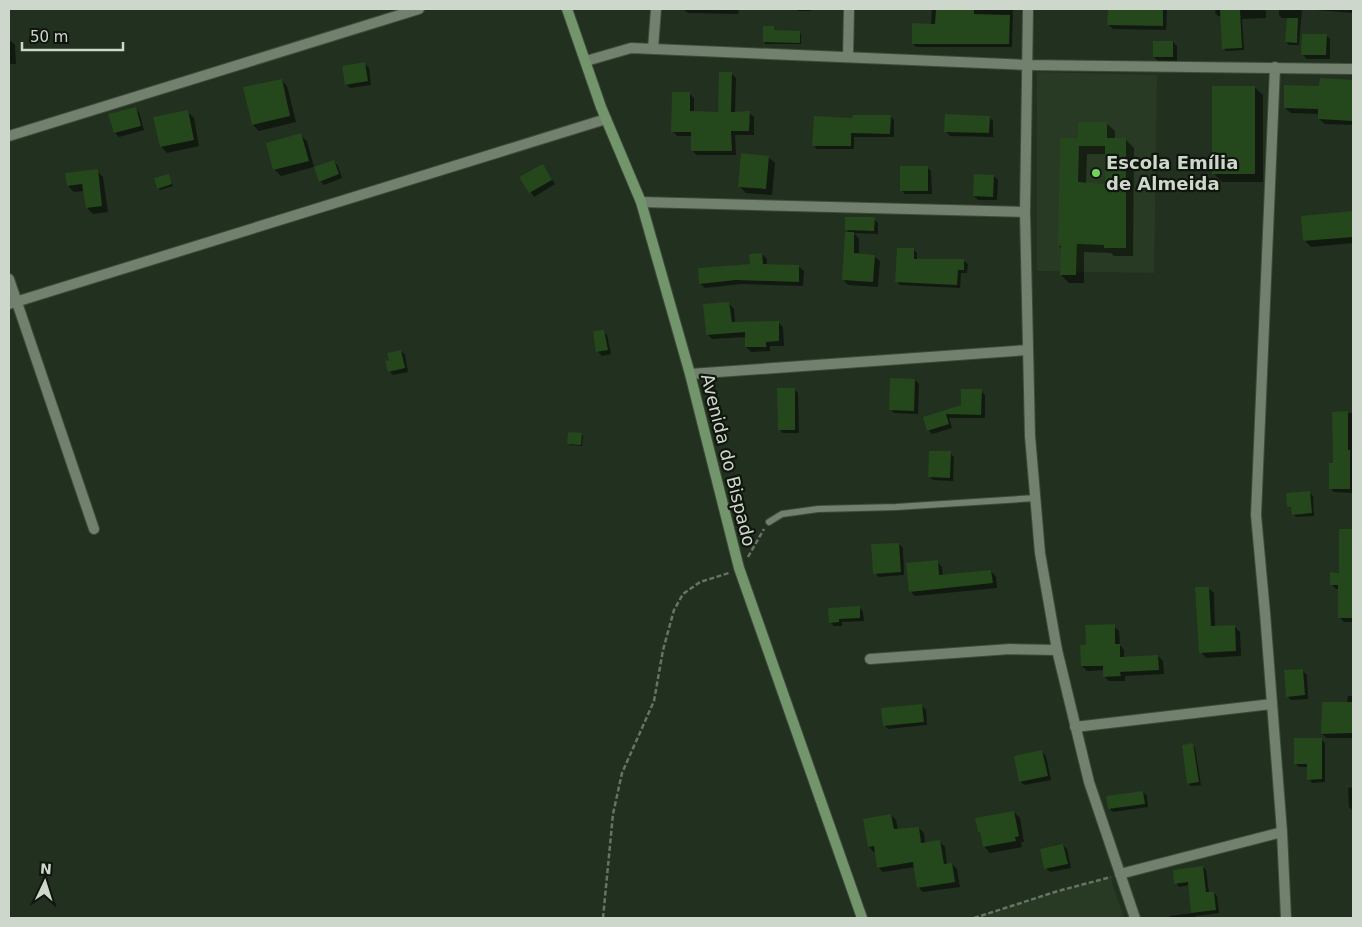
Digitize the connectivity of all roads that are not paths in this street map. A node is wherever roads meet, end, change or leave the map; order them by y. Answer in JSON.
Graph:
{"nodes":[{"id":1,"x":419,"y":9,"type":"edge"},
{"id":2,"x":567,"y":9,"type":"edge"},
{"id":3,"x":656,"y":9,"type":"edge"},
{"id":4,"x":849,"y":9,"type":"edge"},
{"id":5,"x":1028,"y":9,"type":"edge"},
{"id":6,"x":653,"y":49,"type":"junction"},
{"id":7,"x":848,"y":57,"type":"junction"},
{"id":8,"x":586,"y":62,"type":"junction"},
{"id":9,"x":1027,"y":65,"type":"junction"},
{"id":10,"x":1275,"y":68,"type":"junction"},
{"id":11,"x":1353,"y":69,"type":"edge"},
{"id":12,"x":606,"y":119,"type":"junction"},
{"id":13,"x":9,"y":136,"type":"edge"},
{"id":14,"x":641,"y":202,"type":"junction"},
{"id":15,"x":1025,"y":212,"type":"junction"},
{"id":16,"x":9,"y":279,"type":"edge"},
{"id":17,"x":13,"y":303,"type":"edge"},
{"id":18,"x":1028,"y":350,"type":"junction"},
{"id":19,"x":690,"y":374,"type":"junction"},
{"id":20,"x":1036,"y":498,"type":"junction"},
{"id":21,"x":769,"y":522,"type":"road end"},
{"id":22,"x":94,"y":529,"type":"dead end"},
{"id":23,"x":1056,"y":650,"type":"junction"},
{"id":24,"x":870,"y":660,"type":"dead end"},
{"id":25,"x":1272,"y":704,"type":"junction"},
{"id":26,"x":1075,"y":727,"type":"junction"},
{"id":27,"x":1282,"y":832,"type":"junction"},
{"id":28,"x":1120,"y":874,"type":"junction"},
{"id":29,"x":862,"y":918,"type":"edge"},
{"id":30,"x":1136,"y":918,"type":"edge"},
{"id":31,"x":1286,"y":918,"type":"edge"}],
"edges":[{"from":1,"to":13,"type":"street"},
{"from":2,"to":8,"type":"main road","name":"Avenida do Bispado"},
{"from":3,"to":6,"type":"street"},
{"from":4,"to":7,"type":"street"},
{"from":5,"to":9,"type":"street"},
{"from":6,"to":7,"type":"street"},
{"from":6,"to":8,"type":"street"},
{"from":7,"to":9,"type":"street"},
{"from":8,"to":12,"type":"main road","name":"Avenida do Bispado"},
{"from":9,"to":10,"type":"street"},
{"from":9,"to":15,"type":"street"},
{"from":10,"to":11,"type":"street"},
{"from":10,"to":25,"type":"street"},
{"from":12,"to":14,"type":"main road","name":"Avenida do Bispado"},
{"from":12,"to":17,"type":"street"},
{"from":14,"to":15,"type":"street"},
{"from":14,"to":19,"type":"main road","name":"Avenida do Bispado"},
{"from":15,"to":18,"type":"street"},
{"from":16,"to":17,"type":"street"},
{"from":17,"to":22,"type":"street"},
{"from":18,"to":19,"type":"street"},
{"from":18,"to":20,"type":"street"},
{"from":19,"to":29,"type":"main road","name":"Avenida do Bispado"},
{"from":20,"to":21,"type":"lane"},
{"from":20,"to":23,"type":"street"},
{"from":23,"to":24,"type":"street"},
{"from":23,"to":26,"type":"street"},
{"from":25,"to":26,"type":"street"},
{"from":25,"to":27,"type":"street"},
{"from":26,"to":28,"type":"street"},
{"from":27,"to":28,"type":"street"},
{"from":27,"to":31,"type":"street"},
{"from":28,"to":30,"type":"street"}]}
